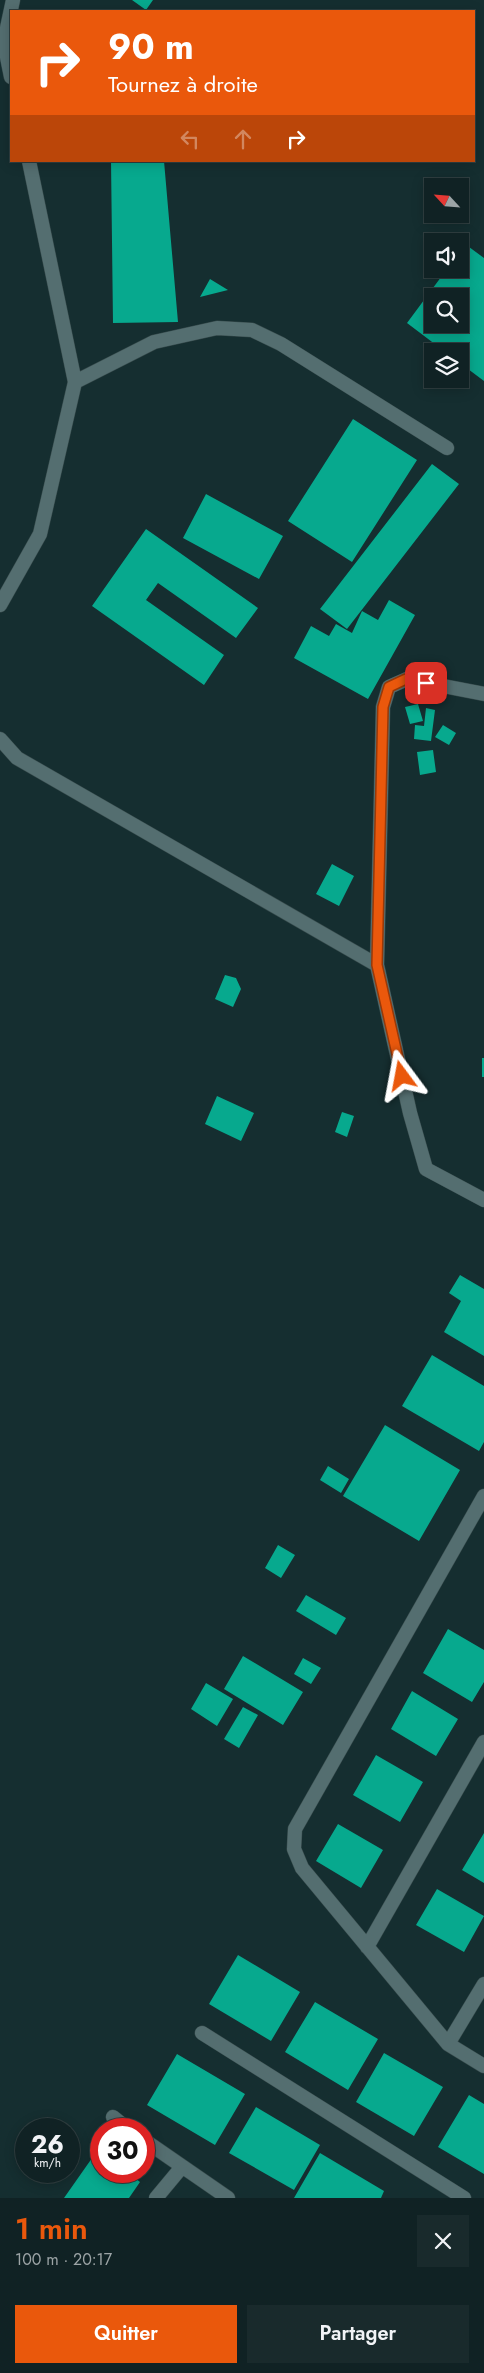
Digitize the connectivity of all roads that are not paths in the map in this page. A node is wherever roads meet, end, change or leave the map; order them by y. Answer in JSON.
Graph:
{"nodes":[{"id":1,"x":10,"y":11,"type":"edge"},
{"id":2,"x":2,"y":42,"type":"edge"},
{"id":3,"x":10,"y":73,"type":"edge"},
{"id":4,"x":29,"y":162,"type":"edge"},
{"id":5,"x":76,"y":382,"type":"junction"},
{"id":6,"x":447,"y":448,"type":"dead end"},
{"id":7,"x":0,"y":605,"type":"edge"},
{"id":8,"x":484,"y":694,"type":"edge"},
{"id":9,"x":0,"y":738,"type":"edge"},
{"id":10,"x":377,"y":965,"type":"junction"},
{"id":11,"x":484,"y":1200,"type":"edge"},
{"id":12,"x":484,"y":1496,"type":"edge"},
{"id":13,"x":484,"y":1742,"type":"edge"},
{"id":14,"x":368,"y":1947,"type":"junction"},
{"id":15,"x":484,"y":1984,"type":"edge"},
{"id":16,"x":202,"y":2033,"type":"dead end"},
{"id":17,"x":448,"y":2044,"type":"junction"},
{"id":18,"x":484,"y":2066,"type":"edge"},
{"id":19,"x":155,"y":2148,"type":"edge"},
{"id":20,"x":181,"y":2168,"type":"junction"},
{"id":21,"x":156,"y":2198,"type":"edge"},
{"id":22,"x":228,"y":2198,"type":"edge"},
{"id":23,"x":464,"y":2198,"type":"edge"}],
"edges":[{"from":1,"to":2,"type":"street"},
{"from":2,"to":3,"type":"street"},
{"from":4,"to":5,"type":"street"},
{"from":5,"to":6,"type":"street"},
{"from":5,"to":7,"type":"street"},
{"from":8,"to":10,"type":"street"},
{"from":9,"to":10,"type":"street"},
{"from":10,"to":11,"type":"street"},
{"from":12,"to":14,"type":"street"},
{"from":13,"to":14,"type":"street"},
{"from":14,"to":17,"type":"street"},
{"from":15,"to":17,"type":"street"},
{"from":16,"to":23,"type":"street"},
{"from":17,"to":18,"type":"street"},
{"from":19,"to":20,"type":"street"},
{"from":20,"to":21,"type":"street"},
{"from":20,"to":22,"type":"street"}]}
